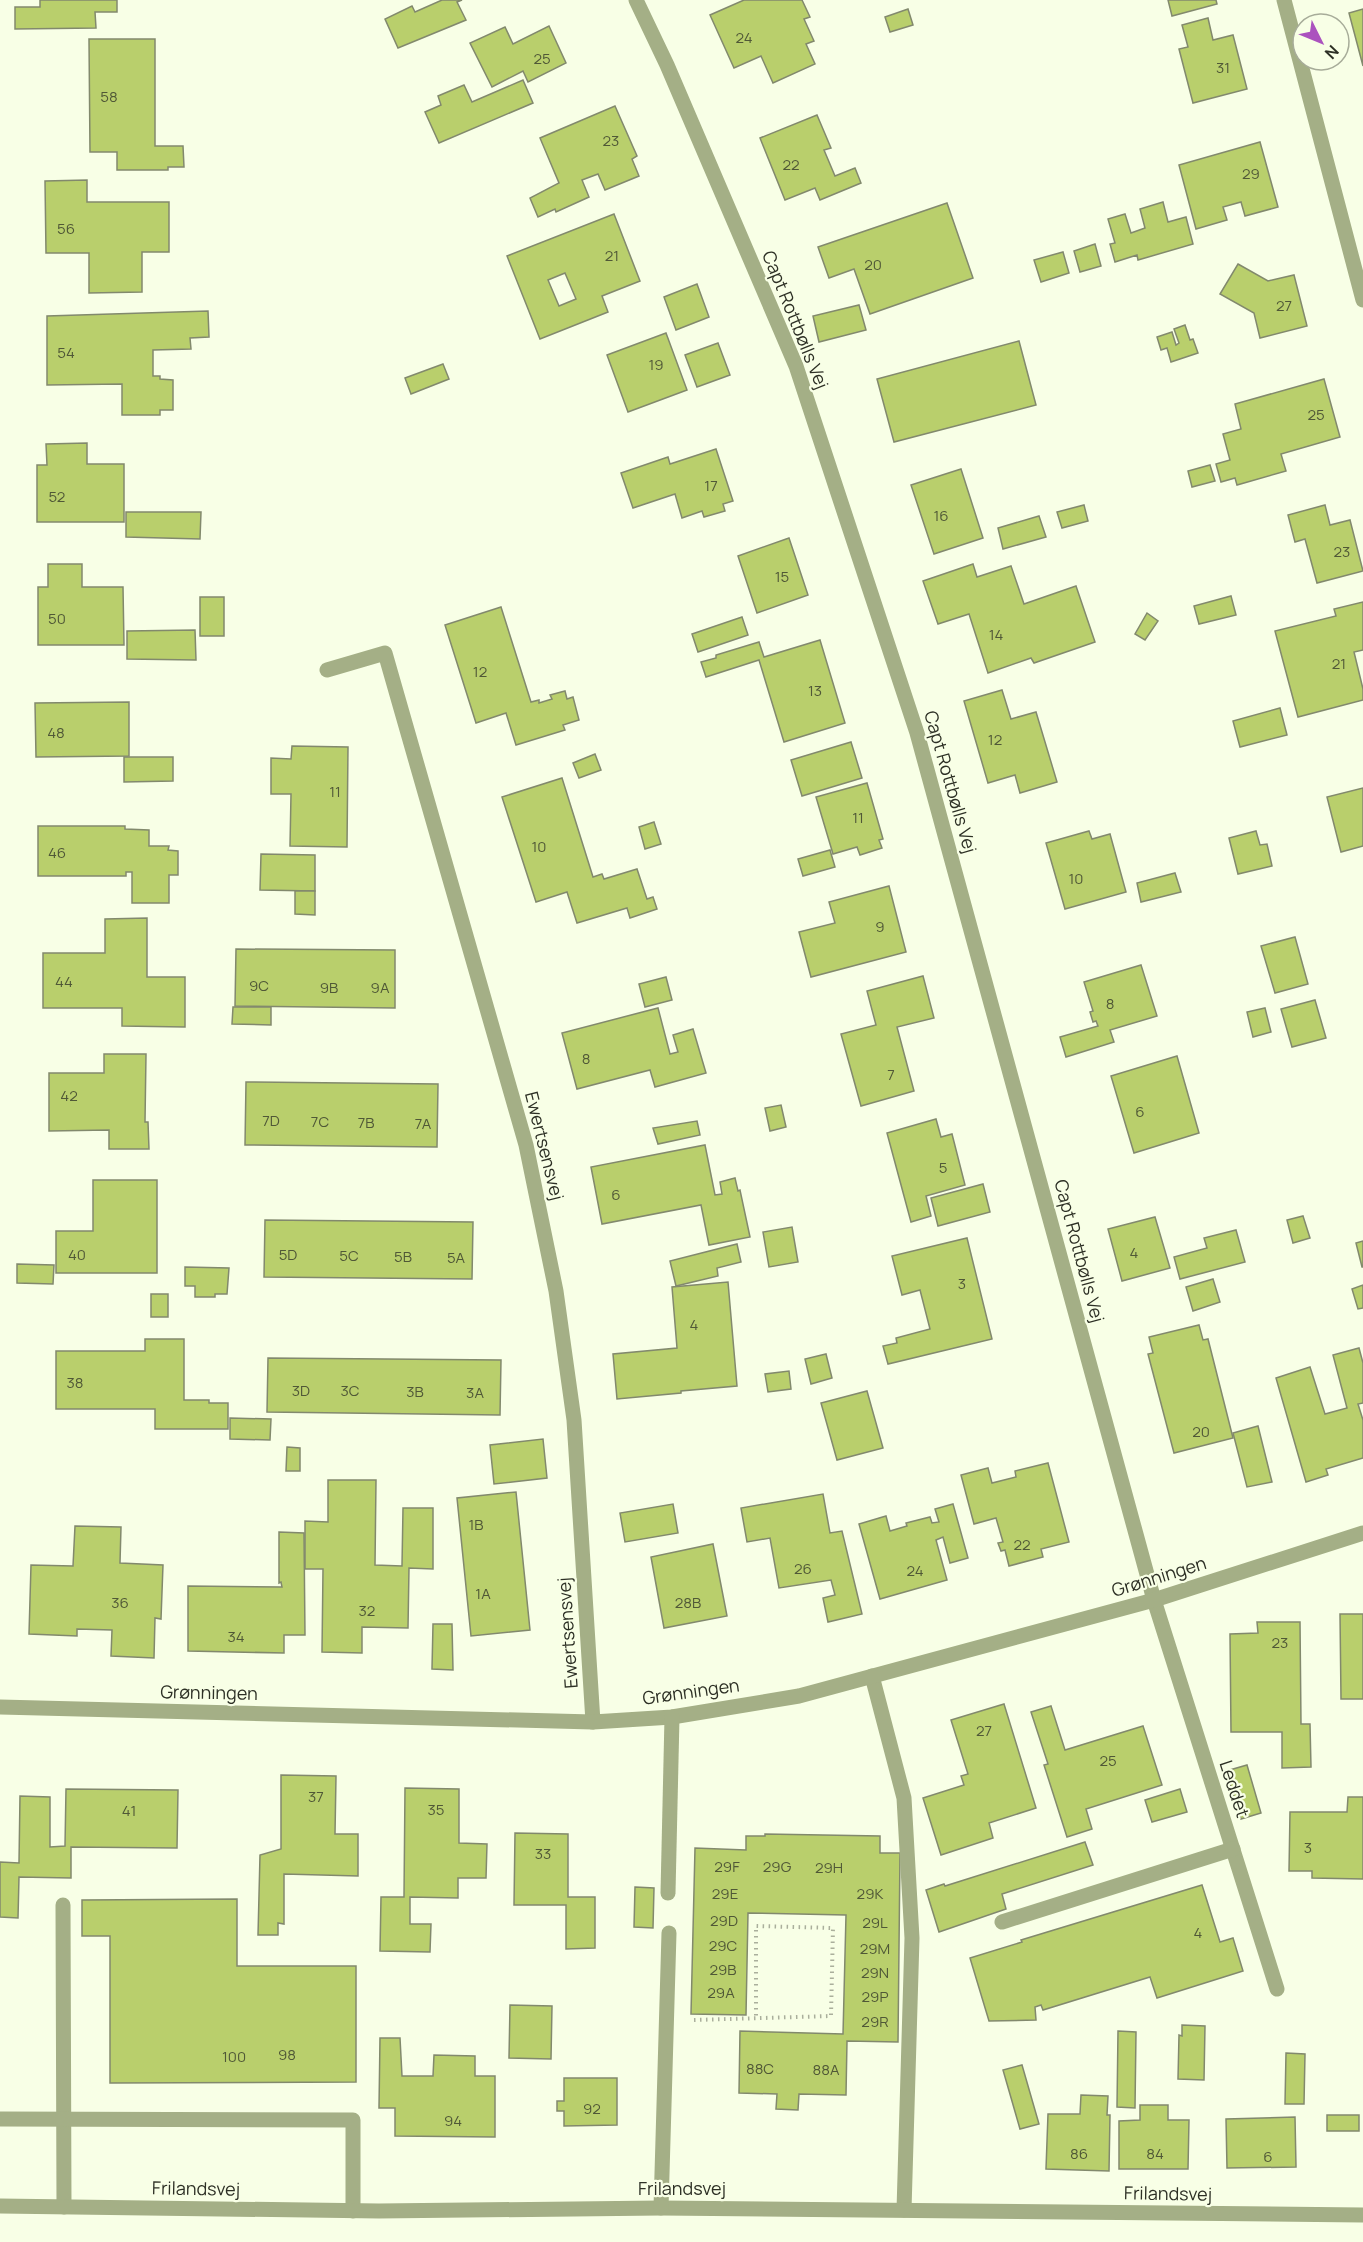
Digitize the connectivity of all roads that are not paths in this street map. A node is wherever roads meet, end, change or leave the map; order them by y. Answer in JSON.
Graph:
{"nodes":[{"id":1,"x":636,"y":0,"type":"edge"},
{"id":2,"x":1284,"y":0,"type":"edge"},
{"id":3,"x":1363,"y":300,"type":"edge"},
{"id":4,"x":327,"y":670,"type":"dead end"},
{"id":5,"x":1363,"y":1533,"type":"edge"},
{"id":6,"x":1154,"y":1600,"type":"junction"},
{"id":7,"x":872,"y":1676,"type":"junction"},
{"id":8,"x":0,"y":1707,"type":"edge"},
{"id":9,"x":672,"y":1717,"type":"junction"},
{"id":10,"x":593,"y":1722,"type":"junction"},
{"id":11,"x":1233,"y":1849,"type":"junction"},
{"id":12,"x":668,"y":1893,"type":"dead end"},
{"id":13,"x":63,"y":1905,"type":"dead end"},
{"id":14,"x":1002,"y":1922,"type":"dead end"},
{"id":15,"x":669,"y":1933,"type":"dead end"},
{"id":16,"x":1277,"y":1989,"type":"dead end"},
{"id":17,"x":0,"y":2119,"type":"edge"},
{"id":18,"x":63,"y":2119,"type":"junction"},
{"id":19,"x":0,"y":2206,"type":"edge"},
{"id":20,"x":64,"y":2207,"type":"junction"},
{"id":21,"x":661,"y":2208,"type":"junction"},
{"id":22,"x":904,"y":2210,"type":"junction"},
{"id":23,"x":353,"y":2211,"type":"junction"},
{"id":24,"x":1363,"y":2215,"type":"edge"}],
"edges":[{"from":1,"to":6,"type":"street","name":"Capt Rottbølls Vej"},
{"from":2,"to":3,"type":"street"},
{"from":4,"to":10,"type":"street","name":"Ewertsensvej"},
{"from":5,"to":6,"type":"street","name":"Grønningen"},
{"from":6,"to":7,"type":"street","name":"Grønningen"},
{"from":6,"to":11,"type":"street","name":"Leddet"},
{"from":7,"to":9,"type":"street","name":"Grønningen"},
{"from":7,"to":22,"type":"street"},
{"from":8,"to":10,"type":"street","name":"Grønningen"},
{"from":9,"to":10,"type":"street","name":"Grønningen"},
{"from":9,"to":12,"type":"street"},
{"from":11,"to":14,"type":"street"},
{"from":11,"to":16,"type":"street","name":"Leddet"},
{"from":13,"to":18,"type":"street"},
{"from":15,"to":21,"type":"street"},
{"from":17,"to":18,"type":"street"},
{"from":18,"to":20,"type":"street"},
{"from":18,"to":23,"type":"street"},
{"from":19,"to":20,"type":"street","name":"Frilandsvej"},
{"from":20,"to":23,"type":"street","name":"Frilandsvej"},
{"from":21,"to":22,"type":"street","name":"Frilandsvej"},
{"from":21,"to":23,"type":"street","name":"Frilandsvej"},
{"from":22,"to":24,"type":"street","name":"Frilandsvej"}]}
